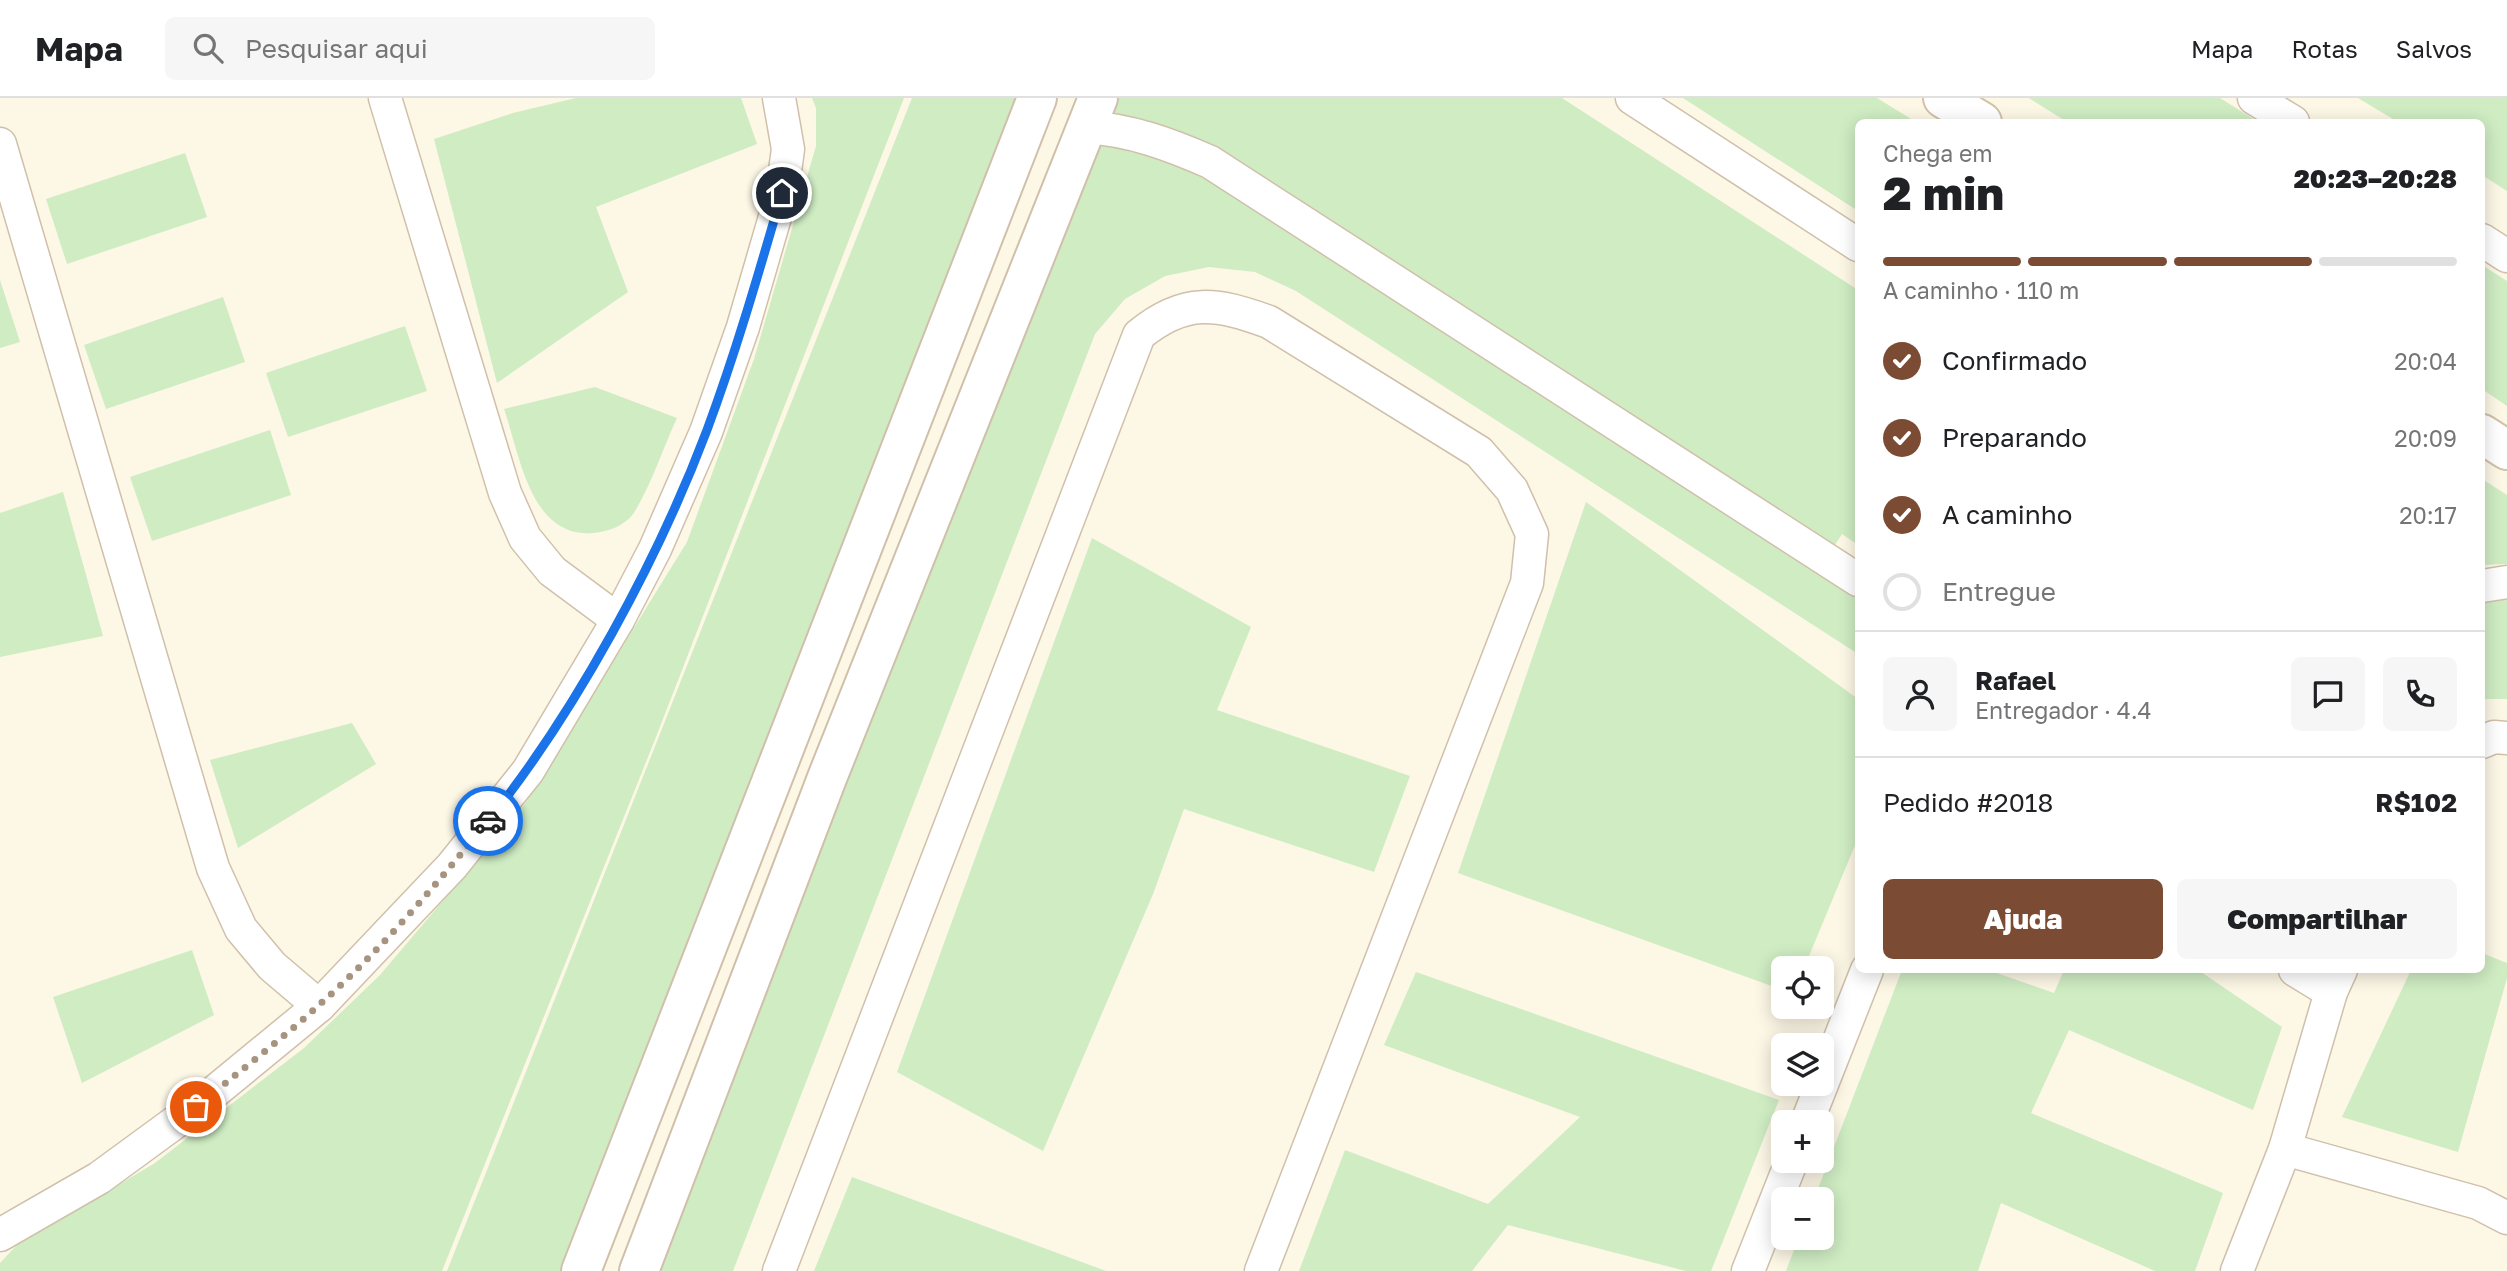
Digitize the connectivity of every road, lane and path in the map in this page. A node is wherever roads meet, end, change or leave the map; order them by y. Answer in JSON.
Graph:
{"nodes":[{"id":1,"x":385,"y":98,"type":"edge"},
{"id":2,"x":779,"y":98,"type":"edge"},
{"id":3,"x":1632,"y":98,"type":"edge"},
{"id":4,"x":1943,"y":98,"type":"edge"},
{"id":5,"x":2254,"y":98,"type":"edge"},
{"id":6,"x":1034,"y":105,"type":"edge"},
{"id":7,"x":1092,"y":113,"type":"edge"},
{"id":8,"x":1977,"y":119,"type":"edge"},
{"id":9,"x":2288,"y":119,"type":"edge"},
{"id":10,"x":0,"y":144,"type":"edge"},
{"id":11,"x":2485,"y":242,"type":"edge"},
{"id":12,"x":1855,"y":243,"type":"edge"},
{"id":13,"x":2507,"y":256,"type":"edge"},
{"id":14,"x":2485,"y":436,"type":"edge"},
{"id":15,"x":2507,"y":450,"type":"edge"},
{"id":16,"x":1855,"y":578,"type":"edge"},
{"id":17,"x":2507,"y":582,"type":"edge"},
{"id":18,"x":2485,"y":586,"type":"edge"},
{"id":19,"x":618,"y":620,"type":"junction"},
{"id":20,"x":2507,"y":738,"type":"edge"},
{"id":21,"x":2485,"y":741,"type":"edge"},
{"id":22,"x":1866,"y":973,"type":"edge"},
{"id":23,"x":2306,"y":973,"type":"edge"},
{"id":24,"x":2336,"y":981,"type":"edge"},
{"id":25,"x":319,"y":1006,"type":"junction"},
{"id":26,"x":1812,"y":1110,"type":"edge"},
{"id":27,"x":2285,"y":1149,"type":"junction"},
{"id":28,"x":1787,"y":1173,"type":"edge"},
{"id":29,"x":2507,"y":1218,"type":"edge"},
{"id":30,"x":0,"y":1235,"type":"edge"},
{"id":31,"x":582,"y":1271,"type":"edge"},
{"id":32,"x":639,"y":1271,"type":"edge"},
{"id":33,"x":779,"y":1271,"type":"edge"},
{"id":34,"x":1261,"y":1271,"type":"edge"},
{"id":35,"x":1748,"y":1271,"type":"edge"},
{"id":36,"x":2237,"y":1271,"type":"edge"}],
"edges":[{"from":1,"to":19,"type":"street"},
{"from":2,"to":19,"type":"street"},
{"from":3,"to":12,"type":"street"},
{"from":4,"to":8,"type":"street"},
{"from":5,"to":9,"type":"street"},
{"from":6,"to":7,"type":"street"},
{"from":6,"to":31,"type":"street"},
{"from":7,"to":16,"type":"street"},
{"from":7,"to":32,"type":"street"},
{"from":10,"to":25,"type":"street"},
{"from":11,"to":13,"type":"street"},
{"from":14,"to":15,"type":"street"},
{"from":17,"to":18,"type":"street"},
{"from":19,"to":25,"type":"street"},
{"from":20,"to":21,"type":"street"},
{"from":22,"to":26,"type":"street"},
{"from":23,"to":24,"type":"street"},
{"from":24,"to":27,"type":"street"},
{"from":25,"to":30,"type":"street"},
{"from":27,"to":29,"type":"street"},
{"from":27,"to":36,"type":"street"},
{"from":28,"to":35,"type":"street"},
{"from":33,"to":34,"type":"street"}]}
